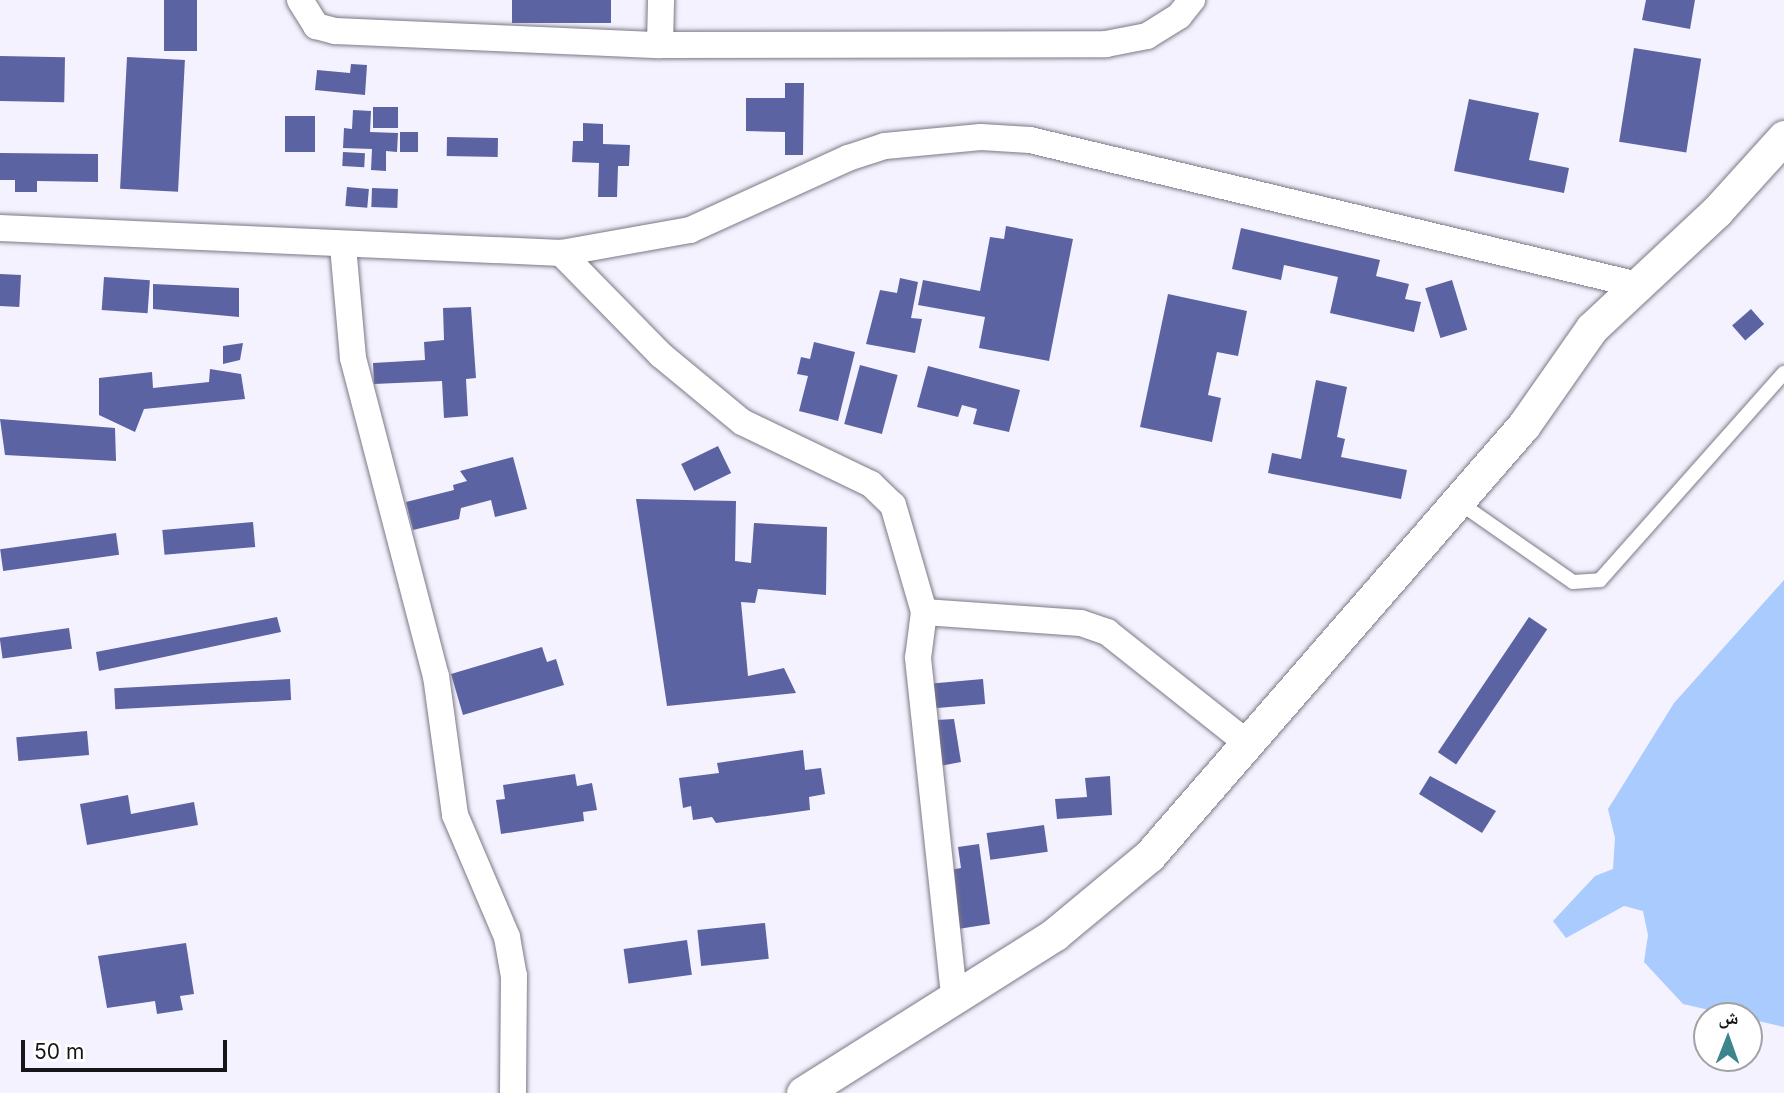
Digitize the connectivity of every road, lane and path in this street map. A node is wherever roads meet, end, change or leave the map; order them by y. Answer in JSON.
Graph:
{"nodes":[{"id":1,"x":300,"y":0,"type":"edge"},
{"id":2,"x":661,"y":0,"type":"edge"},
{"id":3,"x":1192,"y":0,"type":"edge"},
{"id":4,"x":660,"y":45,"type":"junction"},
{"id":5,"x":1784,"y":138,"type":"edge"},
{"id":6,"x":1784,"y":149,"type":"edge"},
{"id":7,"x":1754,"y":171,"type":"junction"},
{"id":8,"x":0,"y":228,"type":"edge"},
{"id":9,"x":343,"y":246,"type":"junction"},
{"id":10,"x":561,"y":253,"type":"junction"},
{"id":11,"x":1638,"y":285,"type":"junction"},
{"id":12,"x":1784,"y":373,"type":"edge"},
{"id":13,"x":1457,"y":501,"type":"junction"},
{"id":14,"x":924,"y":612,"type":"junction"},
{"id":15,"x":1246,"y":742,"type":"junction"},
{"id":16,"x":954,"y":994,"type":"junction"},
{"id":17,"x":513,"y":1093,"type":"edge"},
{"id":18,"x":803,"y":1093,"type":"edge"}],
"edges":[{"from":1,"to":4,"type":"street"},
{"from":2,"to":4,"type":"street"},
{"from":3,"to":4,"type":"street"},
{"from":5,"to":7,"type":"street"},
{"from":6,"to":7,"type":"street"},
{"from":7,"to":11,"type":"street"},
{"from":8,"to":9,"type":"street"},
{"from":9,"to":10,"type":"street"},
{"from":9,"to":17,"type":"street"},
{"from":10,"to":11,"type":"street"},
{"from":10,"to":14,"type":"street"},
{"from":11,"to":13,"type":"street"},
{"from":12,"to":13,"type":"lane"},
{"from":13,"to":15,"type":"street"},
{"from":14,"to":15,"type":"street"},
{"from":14,"to":16,"type":"street"},
{"from":15,"to":16,"type":"street"},
{"from":16,"to":18,"type":"street"}]}
